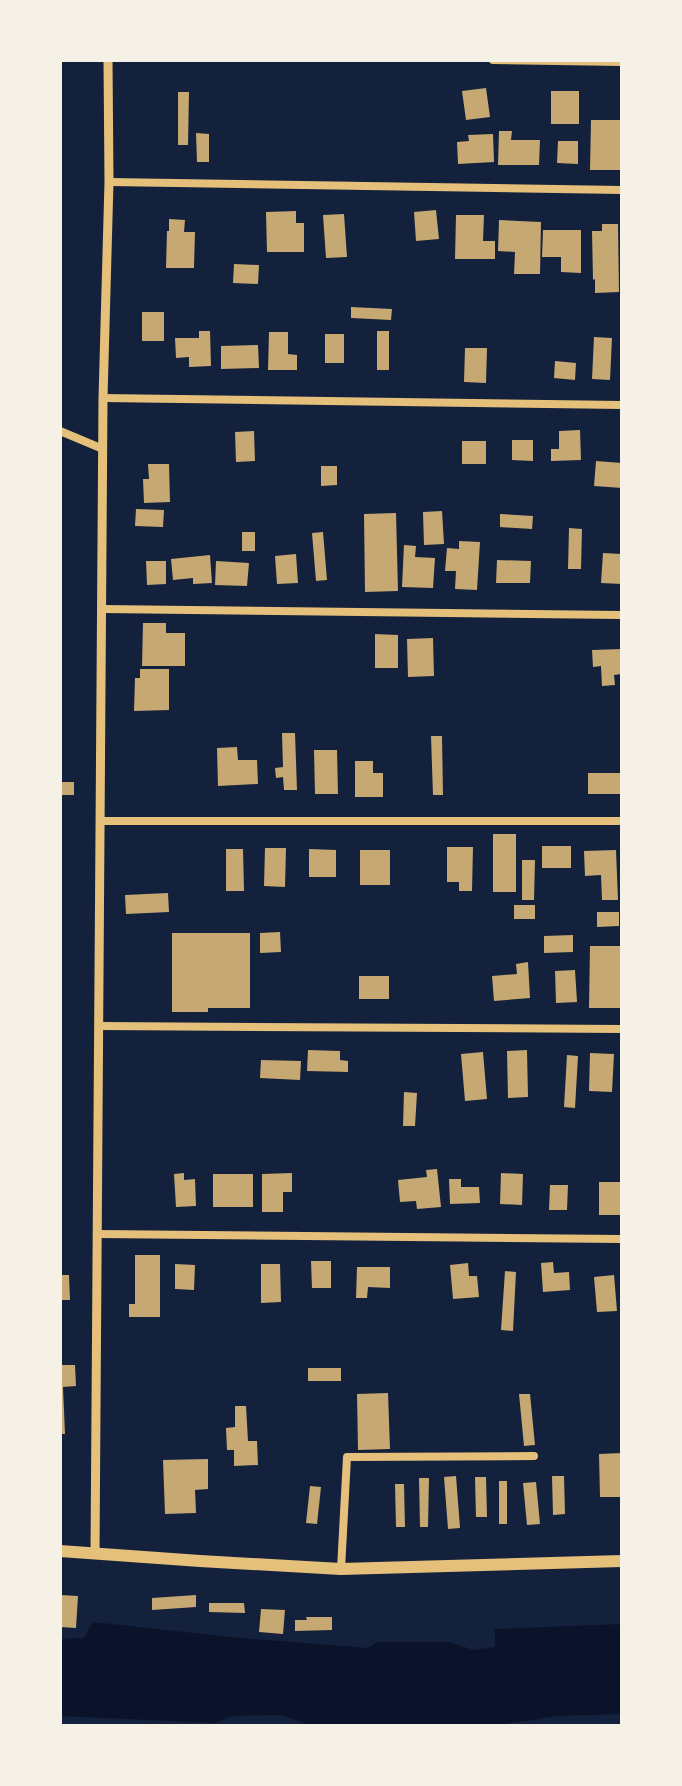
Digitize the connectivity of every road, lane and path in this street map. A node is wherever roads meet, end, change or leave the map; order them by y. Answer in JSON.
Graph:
{"nodes":[{"id":1,"x":108,"y":60,"type":"edge"},
{"id":2,"x":493,"y":60,"type":"edge"},
{"id":3,"x":622,"y":62,"type":"edge"},
{"id":4,"x":109,"y":182,"type":"junction"},
{"id":5,"x":622,"y":190,"type":"edge"},
{"id":6,"x":103,"y":398,"type":"junction"},
{"id":7,"x":622,"y":405,"type":"edge"},
{"id":8,"x":60,"y":431,"type":"edge"},
{"id":9,"x":103,"y":449,"type":"junction"},
{"id":10,"x":102,"y":609,"type":"junction"},
{"id":11,"x":622,"y":615,"type":"edge"},
{"id":12,"x":101,"y":821,"type":"junction"},
{"id":13,"x":622,"y":821,"type":"edge"},
{"id":14,"x":99,"y":1026,"type":"junction"},
{"id":15,"x":622,"y":1029,"type":"edge"},
{"id":16,"x":97,"y":1234,"type":"junction"},
{"id":17,"x":622,"y":1239,"type":"edge"},
{"id":18,"x":534,"y":1456,"type":"dead end"},
{"id":19,"x":60,"y":1551,"type":"edge"},
{"id":20,"x":95,"y":1554,"type":"junction"},
{"id":21,"x":622,"y":1561,"type":"edge"},
{"id":22,"x":341,"y":1569,"type":"junction"}],
"edges":[{"from":1,"to":4,"type":"street"},
{"from":2,"to":3,"type":"street"},
{"from":4,"to":5,"type":"street"},
{"from":4,"to":6,"type":"street"},
{"from":6,"to":7,"type":"street"},
{"from":6,"to":9,"type":"street"},
{"from":8,"to":9,"type":"street"},
{"from":9,"to":10,"type":"street"},
{"from":10,"to":11,"type":"street"},
{"from":10,"to":12,"type":"street"},
{"from":12,"to":13,"type":"street"},
{"from":12,"to":14,"type":"street"},
{"from":14,"to":15,"type":"street"},
{"from":14,"to":16,"type":"street"},
{"from":16,"to":17,"type":"street"},
{"from":16,"to":20,"type":"street"},
{"from":18,"to":22,"type":"street"},
{"from":19,"to":20,"type":"main road"},
{"from":20,"to":22,"type":"main road"},
{"from":21,"to":22,"type":"main road"}]}
